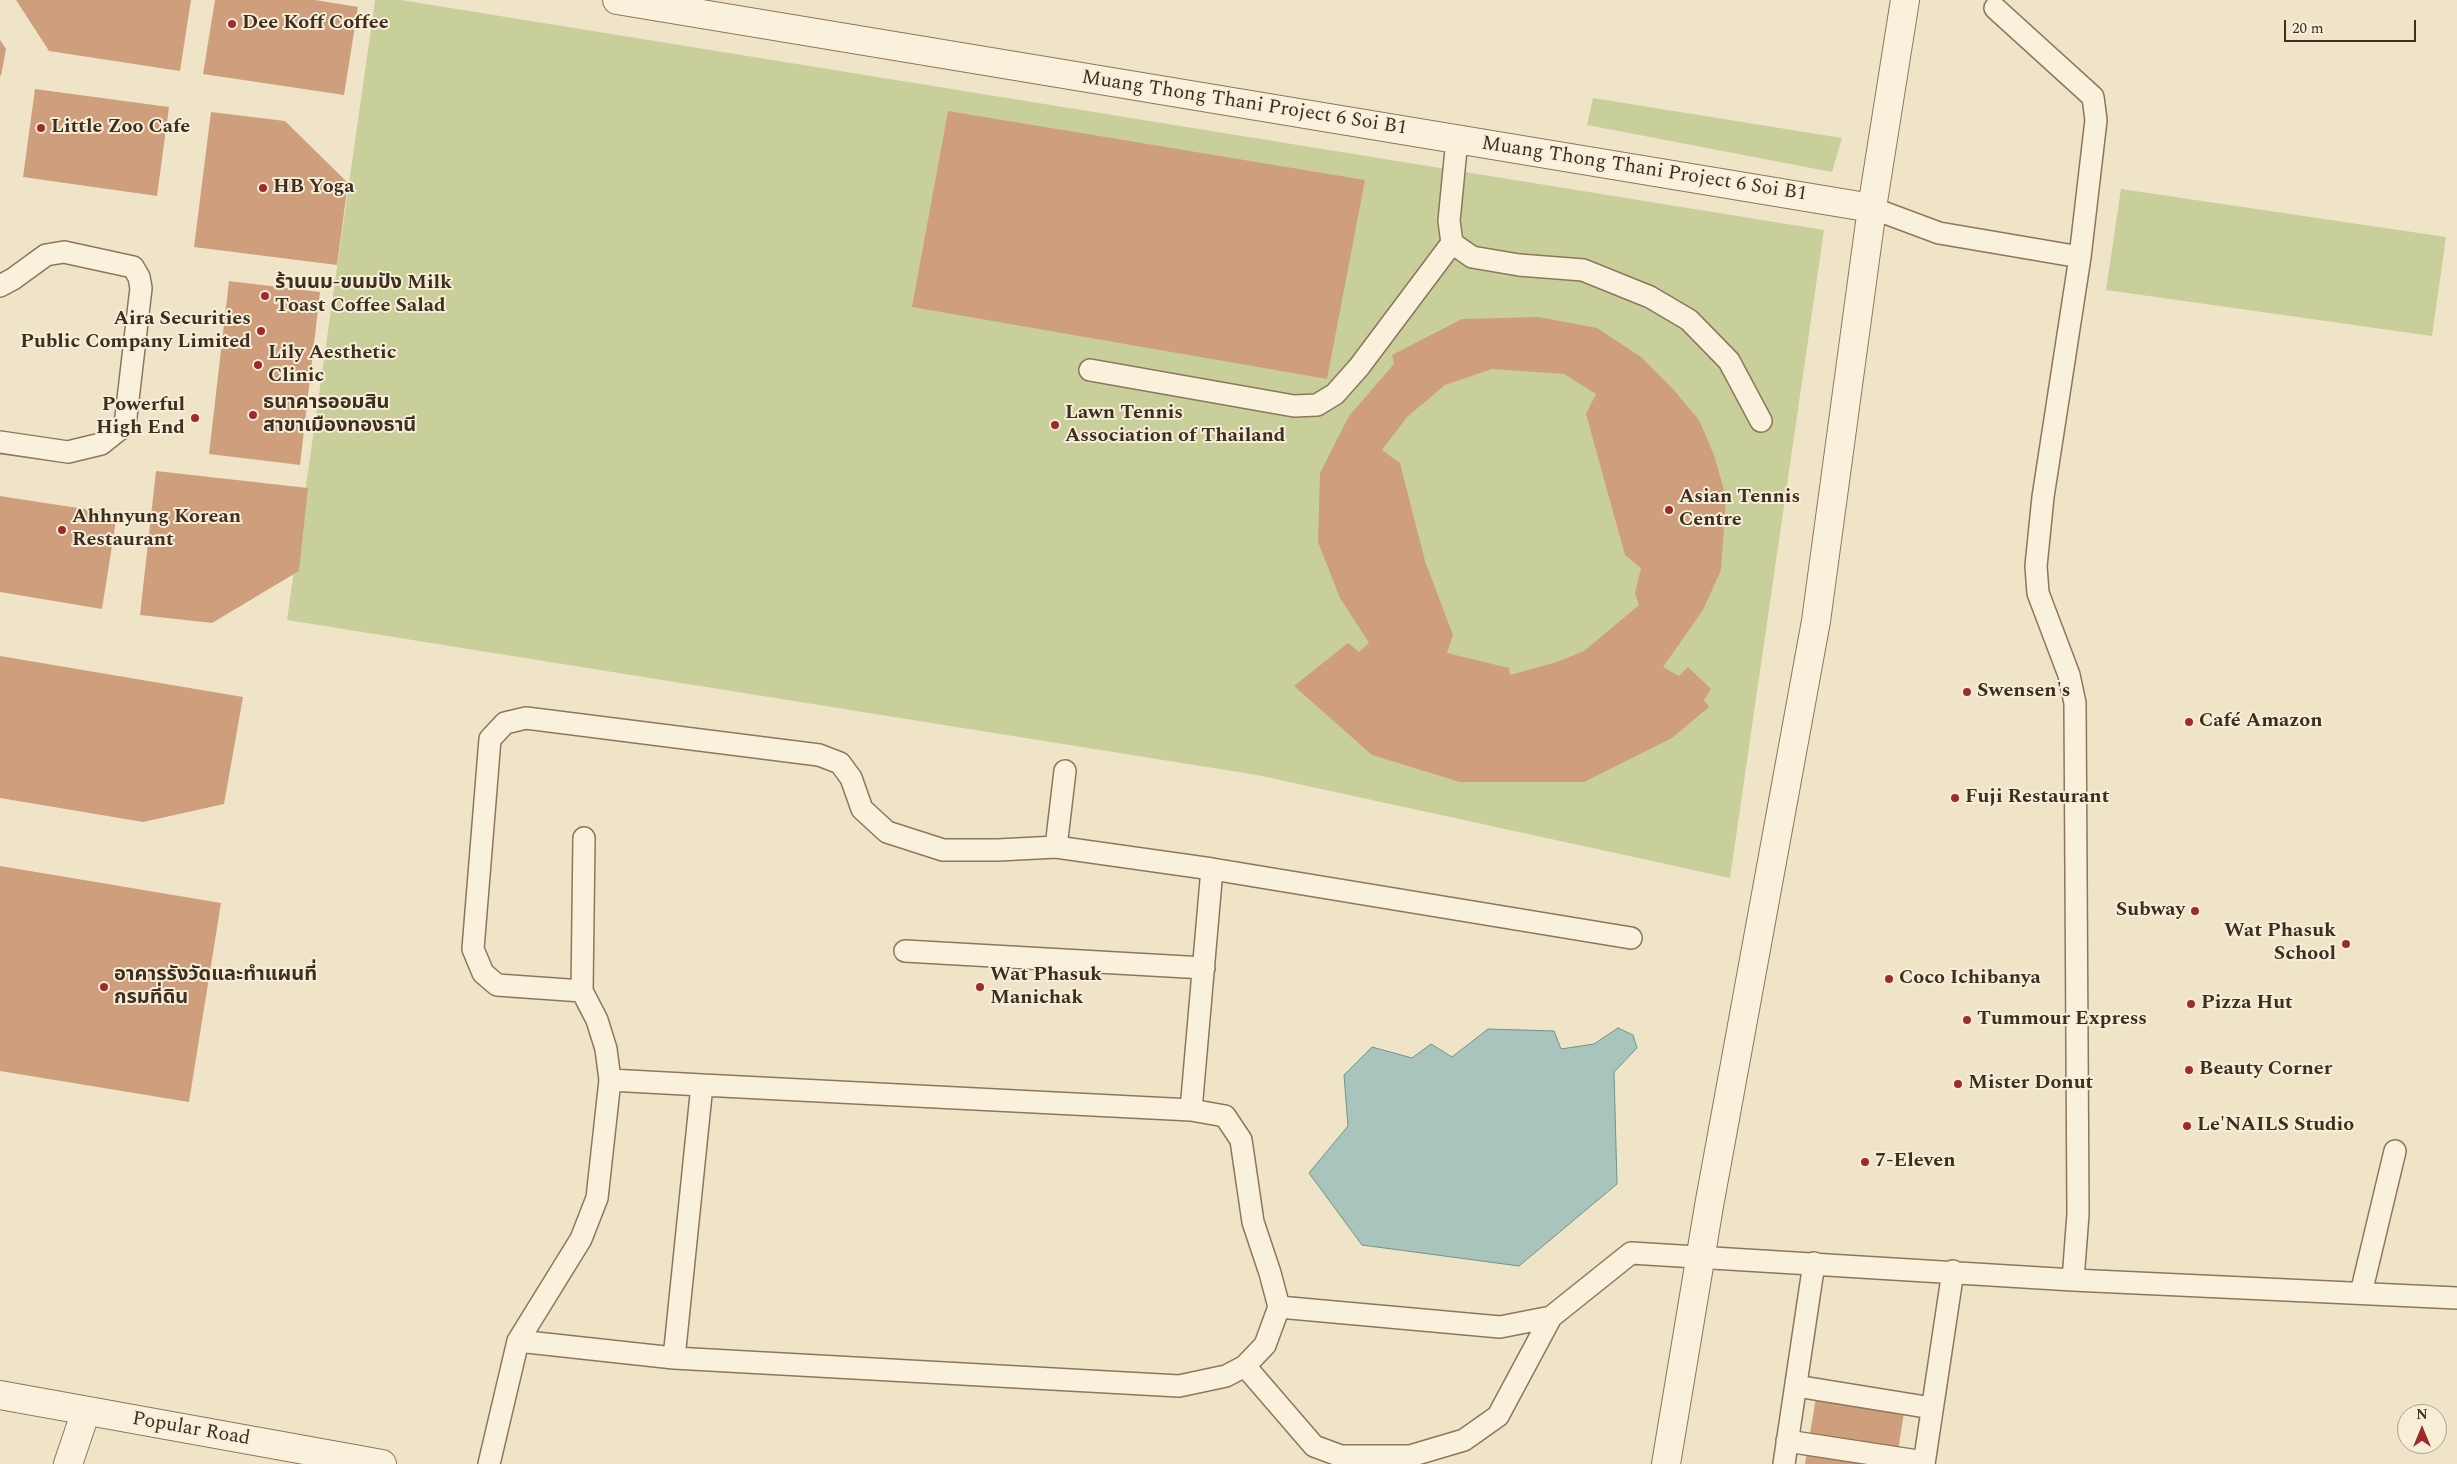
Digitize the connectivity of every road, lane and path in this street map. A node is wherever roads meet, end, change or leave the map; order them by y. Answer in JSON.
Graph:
{"nodes":[{"id":1,"x":617,"y":0,"type":"edge"},
{"id":2,"x":1905,"y":0,"type":"edge"},
{"id":3,"x":1995,"y":8,"type":"dead end"},
{"id":4,"x":1457,"y":139,"type":"junction"},
{"id":5,"x":1872,"y":208,"type":"junction"},
{"id":6,"x":1452,"y":243,"type":"junction"},
{"id":7,"x":2080,"y":257,"type":"junction"},
{"id":8,"x":0,"y":286,"type":"edge"},
{"id":9,"x":1090,"y":370,"type":"dead end"},
{"id":10,"x":1762,"y":421,"type":"dead end"},
{"id":11,"x":0,"y":442,"type":"edge"},
{"id":12,"x":1066,"y":771,"type":"dead end"},
{"id":13,"x":584,"y":838,"type":"dead end"},
{"id":14,"x":1056,"y":847,"type":"junction"},
{"id":15,"x":1212,"y":869,"type":"junction"},
{"id":16,"x":1631,"y":938,"type":"dead end"},
{"id":17,"x":904,"y":951,"type":"dead end"},
{"id":18,"x":1204,"y":968,"type":"junction"},
{"id":19,"x":582,"y":991,"type":"junction"},
{"id":20,"x":610,"y":1080,"type":"junction"},
{"id":21,"x":702,"y":1086,"type":"junction"},
{"id":22,"x":1191,"y":1110,"type":"junction"},
{"id":23,"x":2394,"y":1151,"type":"dead end"},
{"id":24,"x":1700,"y":1258,"type":"junction"},
{"id":25,"x":1814,"y":1263,"type":"junction"},
{"id":26,"x":1953,"y":1272,"type":"junction"},
{"id":27,"x":2073,"y":1280,"type":"junction"},
{"id":28,"x":2361,"y":1294,"type":"junction"},
{"id":29,"x":2457,"y":1298,"type":"edge"},
{"id":30,"x":1279,"y":1307,"type":"junction"},
{"id":31,"x":1551,"y":1317,"type":"junction"},
{"id":32,"x":518,"y":1341,"type":"junction"},
{"id":33,"x":674,"y":1358,"type":"junction"},
{"id":34,"x":1245,"y":1366,"type":"junction"},
{"id":35,"x":1796,"y":1386,"type":"junction"},
{"id":36,"x":0,"y":1395,"type":"edge"},
{"id":37,"x":1932,"y":1408,"type":"junction"},
{"id":38,"x":86,"y":1411,"type":"junction"},
{"id":39,"x":1787,"y":1441,"type":"junction"},
{"id":40,"x":1924,"y":1463,"type":"edge"},
{"id":41,"x":68,"y":1464,"type":"edge"},
{"id":42,"x":382,"y":1464,"type":"edge"},
{"id":43,"x":489,"y":1464,"type":"edge"},
{"id":44,"x":1666,"y":1464,"type":"edge"},
{"id":45,"x":1784,"y":1464,"type":"edge"}],
"edges":[{"from":1,"to":4,"type":"street","name":"Muang Thong Thani Project 6 Soi B1"},
{"from":2,"to":5,"type":"street"},
{"from":3,"to":7,"type":"lane"},
{"from":4,"to":5,"type":"street","name":"Muang Thong Thani Project 6 Soi B1"},
{"from":4,"to":6,"type":"lane"},
{"from":5,"to":7,"type":"lane"},
{"from":5,"to":24,"type":"street"},
{"from":6,"to":9,"type":"lane"},
{"from":6,"to":10,"type":"lane"},
{"from":7,"to":27,"type":"lane"},
{"from":8,"to":11,"type":"lane"},
{"from":12,"to":14,"type":"lane"},
{"from":13,"to":19,"type":"lane"},
{"from":14,"to":15,"type":"lane"},
{"from":14,"to":19,"type":"lane"},
{"from":15,"to":16,"type":"lane"},
{"from":15,"to":18,"type":"lane"},
{"from":17,"to":18,"type":"lane"},
{"from":18,"to":22,"type":"lane"},
{"from":19,"to":20,"type":"lane"},
{"from":20,"to":21,"type":"lane"},
{"from":20,"to":32,"type":"lane"},
{"from":21,"to":22,"type":"lane"},
{"from":21,"to":33,"type":"lane"},
{"from":22,"to":30,"type":"lane"},
{"from":23,"to":28,"type":"lane"},
{"from":24,"to":25,"type":"lane"},
{"from":24,"to":31,"type":"lane"},
{"from":24,"to":44,"type":"street"},
{"from":25,"to":26,"type":"lane"},
{"from":25,"to":35,"type":"lane"},
{"from":26,"to":27,"type":"lane"},
{"from":26,"to":37,"type":"lane"},
{"from":27,"to":28,"type":"lane"},
{"from":28,"to":29,"type":"lane"},
{"from":30,"to":31,"type":"lane"},
{"from":30,"to":34,"type":"lane"},
{"from":31,"to":34,"type":"lane"},
{"from":32,"to":33,"type":"lane"},
{"from":32,"to":43,"type":"lane"},
{"from":33,"to":34,"type":"lane"},
{"from":35,"to":37,"type":"lane"},
{"from":35,"to":39,"type":"lane"},
{"from":36,"to":38,"type":"street","name":"Popular Road"},
{"from":37,"to":40,"type":"lane"},
{"from":38,"to":41,"type":"street"},
{"from":38,"to":42,"type":"street","name":"Popular Road"},
{"from":39,"to":40,"type":"lane"},
{"from":39,"to":45,"type":"lane"}]}
